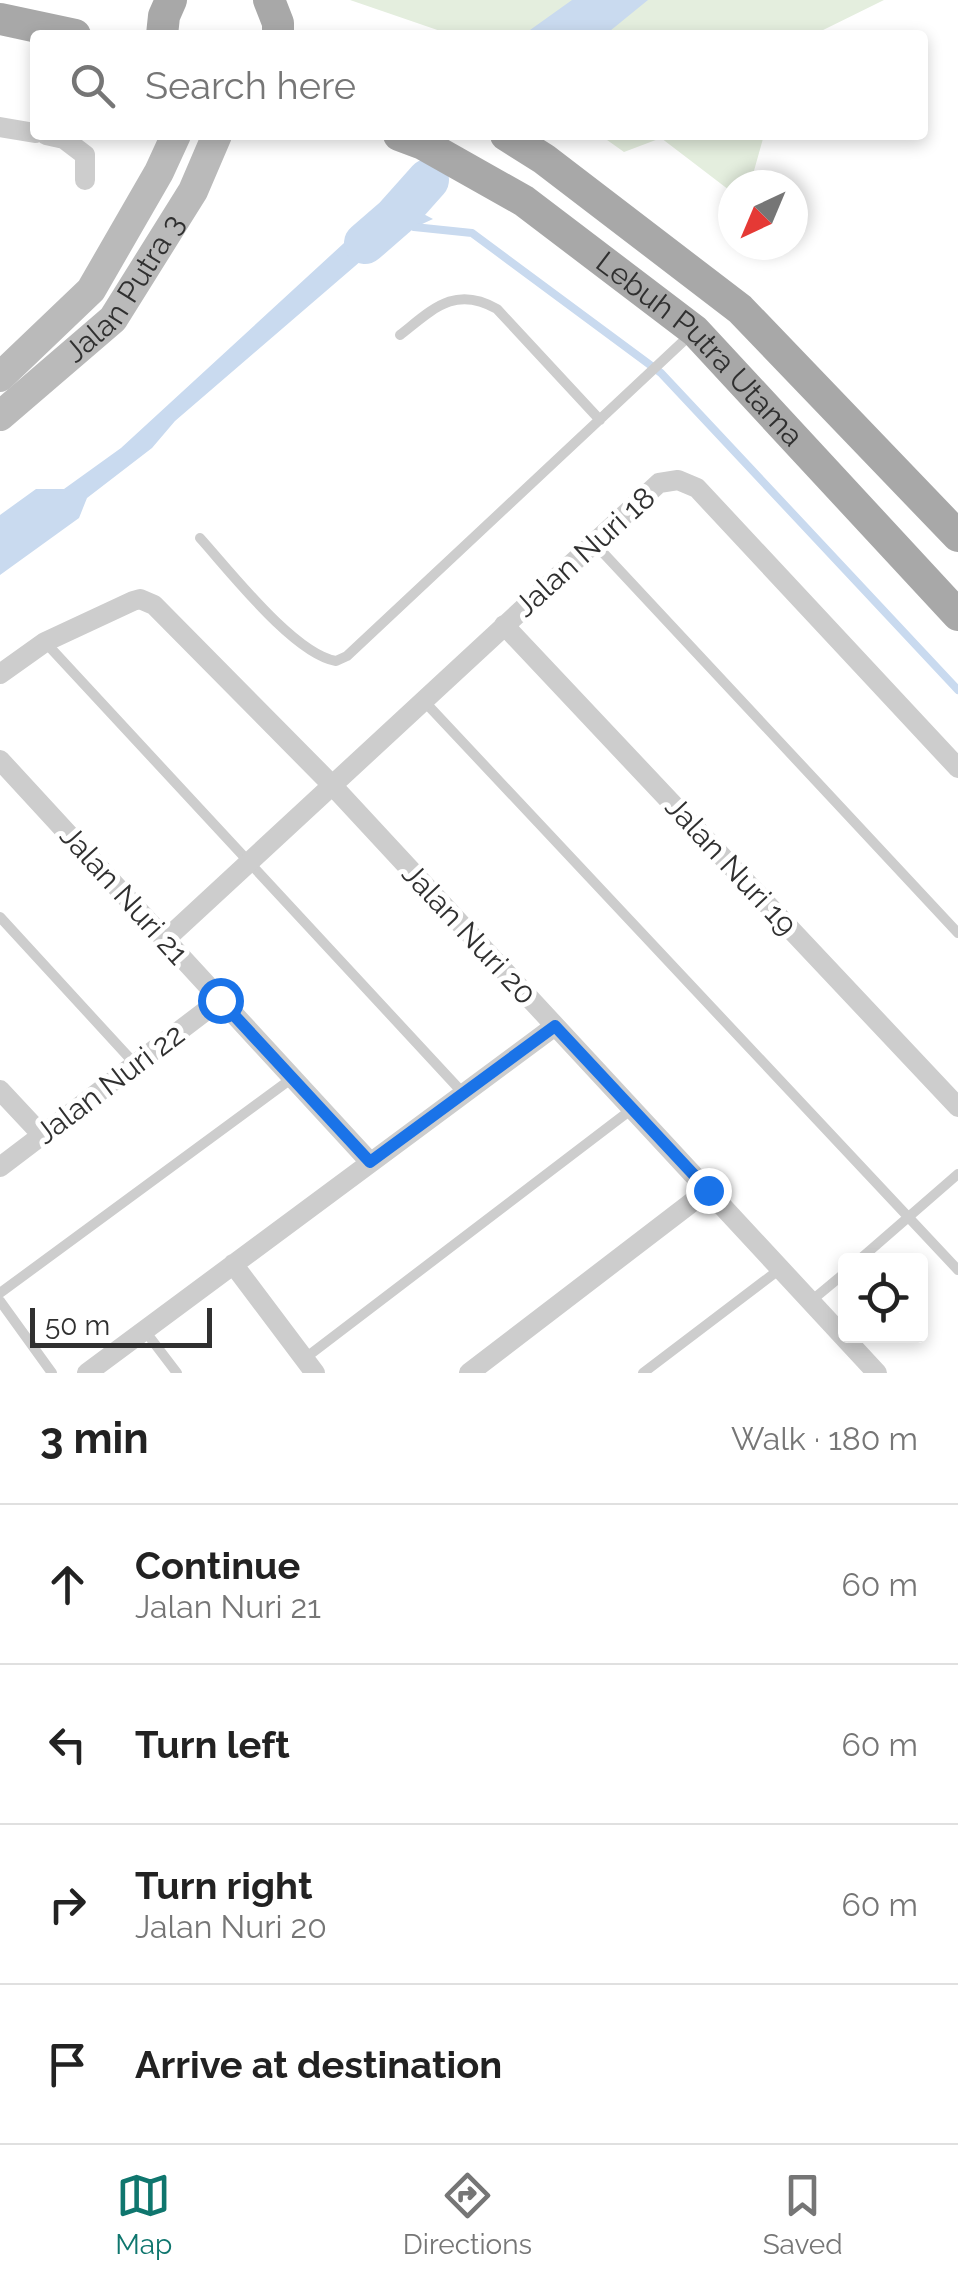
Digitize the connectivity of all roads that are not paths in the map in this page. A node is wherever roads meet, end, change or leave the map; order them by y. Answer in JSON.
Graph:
{"nodes":[{"id":1,"x":171,"y":0,"type":"edge"},
{"id":2,"x":0,"y":19,"type":"edge"},
{"id":3,"x":52,"y":30,"type":"edge"},
{"id":4,"x":163,"y":30,"type":"edge"},
{"id":5,"x":0,"y":127,"type":"edge"},
{"id":6,"x":30,"y":132,"type":"edge"},
{"id":7,"x":65,"y":140,"type":"edge"},
{"id":8,"x":174,"y":140,"type":"edge"},
{"id":9,"x":215,"y":140,"type":"edge"},
{"id":10,"x":413,"y":140,"type":"edge"},
{"id":11,"x":514,"y":140,"type":"edge"},
{"id":12,"x":86,"y":180,"type":"dead end"},
{"id":13,"x":695,"y":331,"type":"junction"},
{"id":14,"x":400,"y":336,"type":"dead end"},
{"id":15,"x":0,"y":377,"type":"edge"},
{"id":16,"x":0,"y":416,"type":"edge"},
{"id":17,"x":600,"y":420,"type":"junction"},
{"id":18,"x":958,"y":536,"type":"edge"},
{"id":19,"x":200,"y":538,"type":"dead end"},
{"id":20,"x":594,"y":542,"type":"junction"},
{"id":21,"x":958,"y":616,"type":"edge"},
{"id":22,"x":504,"y":625,"type":"junction"},
{"id":23,"x":45,"y":642,"type":"junction"},
{"id":24,"x":0,"y":674,"type":"edge"},
{"id":25,"x":423,"y":700,"type":"junction"},
{"id":26,"x":0,"y":760,"type":"edge"},
{"id":27,"x":958,"y":768,"type":"edge"},
{"id":28,"x":331,"y":784,"type":"junction"},
{"id":29,"x":248,"y":862,"type":"junction"},
{"id":30,"x":0,"y":918,"type":"edge"},
{"id":31,"x":958,"y":933,"type":"edge"},
{"id":32,"x":165,"y":940,"type":"junction"},
{"id":33,"x":220,"y":1000,"type":"junction"},
{"id":34,"x":555,"y":1026,"type":"junction"},
{"id":35,"x":135,"y":1064,"type":"junction"},
{"id":36,"x":291,"y":1078,"type":"junction"},
{"id":37,"x":0,"y":1090,"type":"edge"},
{"id":38,"x":462,"y":1092,"type":"junction"},
{"id":39,"x":958,"y":1107,"type":"edge"},
{"id":40,"x":632,"y":1108,"type":"junction"},
{"id":41,"x":42,"y":1135,"type":"junction"},
{"id":42,"x":370,"y":1162,"type":"junction"},
{"id":43,"x":0,"y":1167,"type":"edge"},
{"id":44,"x":958,"y":1174,"type":"edge"},
{"id":45,"x":708,"y":1190,"type":"junction"},
{"id":46,"x":909,"y":1218,"type":"junction"},
{"id":47,"x":867,"y":1253,"type":"edge"},
{"id":48,"x":234,"y":1264,"type":"junction"},
{"id":49,"x":781,"y":1269,"type":"junction"},
{"id":50,"x":958,"y":1270,"type":"edge"},
{"id":51,"x":838,"y":1279,"type":"edge"},
{"id":52,"x":0,"y":1293,"type":"edge"},
{"id":53,"x":0,"y":1301,"type":"edge"},
{"id":54,"x":811,"y":1301,"type":"junction"},
{"id":55,"x":145,"y":1330,"type":"junction"},
{"id":56,"x":310,"y":1366,"type":"edge"},
{"id":57,"x":869,"y":1370,"type":"edge"},
{"id":58,"x":52,"y":1373,"type":"edge"},
{"id":59,"x":87,"y":1373,"type":"edge"},
{"id":60,"x":177,"y":1373,"type":"edge"},
{"id":61,"x":469,"y":1373,"type":"edge"},
{"id":62,"x":643,"y":1373,"type":"edge"}],
"edges":[{"from":1,"to":4,"type":"main road"},
{"from":2,"to":3,"type":"main road"},
{"from":5,"to":6,"type":"street"},
{"from":7,"to":12,"type":"street"},
{"from":8,"to":15,"type":"street","name":"Jalan Putra 3"},
{"from":9,"to":16,"type":"street","name":"Jalan Putra 3"},
{"from":10,"to":13,"type":"main road","name":"Lebuh Putra Utama"},
{"from":11,"to":18,"type":"main road","name":"Lebuh Putra Utama"},
{"from":13,"to":17,"type":"lane"},
{"from":13,"to":21,"type":"main road","name":"Lebuh Putra Utama"},
{"from":14,"to":17,"type":"lane"},
{"from":17,"to":19,"type":"lane"},
{"from":20,"to":22,"type":"street","name":"Jalan Nuri 18"},
{"from":20,"to":27,"type":"street","name":"Jalan Nuri 18"},
{"from":20,"to":31,"type":"lane"},
{"from":22,"to":25,"type":"street","name":"Jalan Nuri 18"},
{"from":22,"to":39,"type":"street","name":"Jalan Nuri 19"},
{"from":23,"to":24,"type":"street"},
{"from":23,"to":28,"type":"street","name":"Jalan Nuri 20"},
{"from":23,"to":29,"type":"lane"},
{"from":25,"to":28,"type":"street","name":"Jalan Nuri 18"},
{"from":25,"to":46,"type":"lane"},
{"from":26,"to":32,"type":"street","name":"Jalan Nuri 21"},
{"from":28,"to":29,"type":"street","name":"Jalan Nuri 18"},
{"from":28,"to":34,"type":"street","name":"Jalan Nuri 20"},
{"from":29,"to":32,"type":"street","name":"Jalan Nuri 18"},
{"from":29,"to":38,"type":"lane"},
{"from":30,"to":35,"type":"lane"},
{"from":32,"to":33,"type":"street","name":"Jalan Nuri 21"},
{"from":33,"to":35,"type":"street","name":"Jalan Nuri 22"},
{"from":33,"to":36,"type":"street","name":"Jalan Nuri 21"},
{"from":34,"to":38,"type":"street"},
{"from":34,"to":40,"type":"street","name":"Jalan Nuri 20"},
{"from":35,"to":41,"type":"street","name":"Jalan Nuri 22"},
{"from":36,"to":42,"type":"street","name":"Jalan Nuri 21"},
{"from":36,"to":52,"type":"lane"},
{"from":37,"to":41,"type":"street"},
{"from":38,"to":42,"type":"street"},
{"from":40,"to":45,"type":"street","name":"Jalan Nuri 20"},
{"from":40,"to":56,"type":"lane"},
{"from":41,"to":43,"type":"street","name":"Jalan Nuri 22"},
{"from":42,"to":48,"type":"street"},
{"from":44,"to":46,"type":"lane"},
{"from":45,"to":49,"type":"street","name":"Jalan Nuri 20"},
{"from":45,"to":61,"type":"street"},
{"from":46,"to":47,"type":"lane"},
{"from":46,"to":50,"type":"lane"},
{"from":48,"to":55,"type":"street"},
{"from":48,"to":56,"type":"street"},
{"from":49,"to":54,"type":"street","name":"Jalan Nuri 20"},
{"from":49,"to":62,"type":"lane"},
{"from":51,"to":54,"type":"lane"},
{"from":53,"to":58,"type":"lane"},
{"from":54,"to":57,"type":"street","name":"Jalan Nuri 20"},
{"from":55,"to":59,"type":"street"},
{"from":55,"to":60,"type":"lane"}]}
